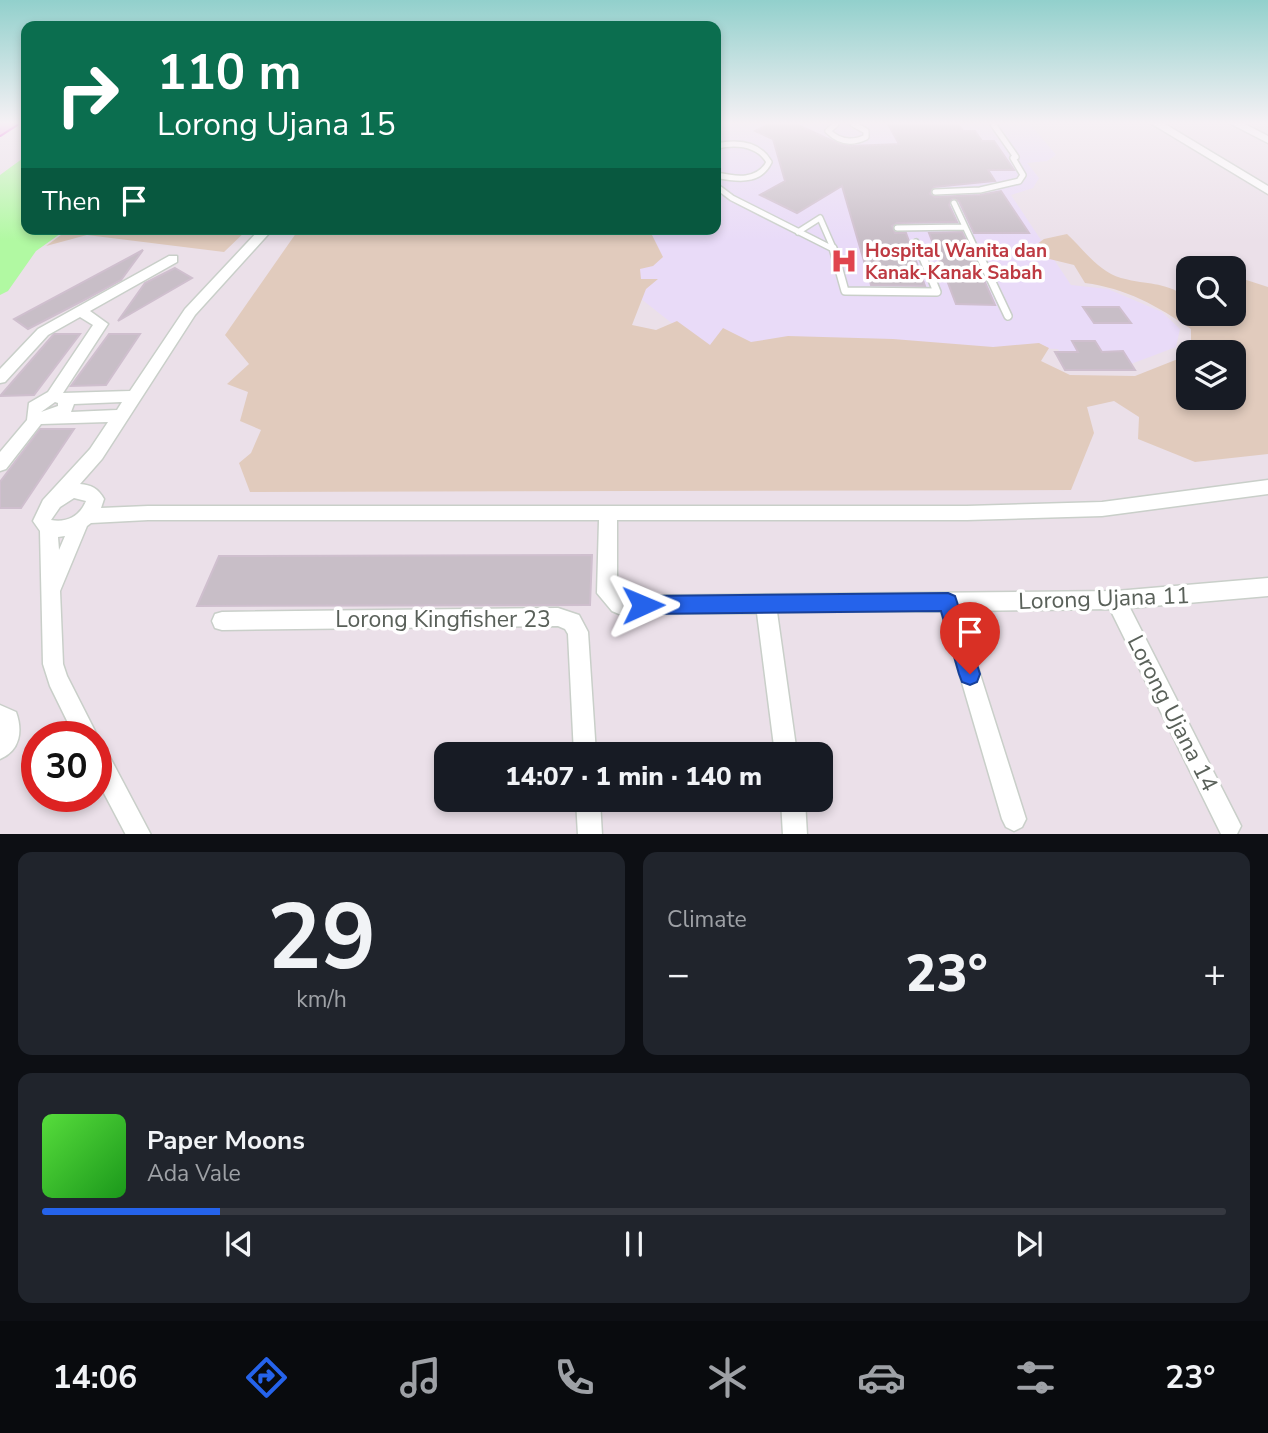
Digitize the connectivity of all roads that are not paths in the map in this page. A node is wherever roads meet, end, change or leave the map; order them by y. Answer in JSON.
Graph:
{"nodes":[{"id":1,"x":768,"y":163,"type":"edge"},
{"id":2,"x":1016,"y":163,"type":"edge"},
{"id":3,"x":1221,"y":163,"type":"edge"},
{"id":4,"x":721,"y":175,"type":"edge"},
{"id":5,"x":721,"y":189,"type":"edge"},
{"id":6,"x":1268,"y":191,"type":"edge"},
{"id":7,"x":935,"y":192,"type":"dead end"},
{"id":8,"x":954,"y":203,"type":"dead end"},
{"id":9,"x":825,"y":212,"type":"dead end"},
{"id":10,"x":820,"y":218,"type":"junction"},
{"id":11,"x":964,"y":227,"type":"junction"},
{"id":12,"x":897,"y":228,"type":"dead end"},
{"id":13,"x":798,"y":232,"type":"junction"},
{"id":14,"x":261,"y":235,"type":"edge"},
{"id":15,"x":916,"y":242,"type":"dead end"},
{"id":16,"x":831,"y":248,"type":"junction"},
{"id":17,"x":173,"y":258,"type":"dead end"},
{"id":18,"x":79,"y":311,"type":"junction"},
{"id":19,"x":1008,"y":316,"type":"dead end"},
{"id":20,"x":0,"y":378,"type":"edge"},
{"id":21,"x":134,"y":396,"type":"junction"},
{"id":22,"x":60,"y":398,"type":"junction"},
{"id":23,"x":121,"y":416,"type":"junction"},
{"id":24,"x":41,"y":419,"type":"junction"},
{"id":25,"x":96,"y":454,"type":"junction"},
{"id":26,"x":0,"y":464,"type":"edge"},
{"id":27,"x":1268,"y":487,"type":"edge"},
{"id":28,"x":91,"y":495,"type":"junction"},
{"id":29,"x":58,"y":498,"type":"junction"},
{"id":30,"x":608,"y":512,"type":"junction"},
{"id":31,"x":148,"y":513,"type":"junction"},
{"id":32,"x":83,"y":519,"type":"junction"},
{"id":33,"x":49,"y":528,"type":"junction"},
{"id":34,"x":1268,"y":587,"type":"edge"},
{"id":35,"x":51,"y":590,"type":"junction"},
{"id":36,"x":1116,"y":600,"type":"junction"},
{"id":37,"x":948,"y":602,"type":"junction"},
{"id":38,"x":766,"y":603,"type":"junction"},
{"id":39,"x":222,"y":621,"type":"dead end"},
{"id":40,"x":0,"y":716,"type":"edge"},
{"id":41,"x":79,"y":721,"type":"edge"},
{"id":42,"x":585,"y":742,"type":"edge"},
{"id":43,"x":784,"y":742,"type":"edge"},
{"id":44,"x":0,"y":748,"type":"edge"},
{"id":45,"x":112,"y":784,"type":"edge"},
{"id":46,"x":589,"y":812,"type":"edge"},
{"id":47,"x":794,"y":812,"type":"edge"},
{"id":48,"x":1014,"y":819,"type":"dead end"},
{"id":49,"x":1230,"y":826,"type":"dead end"},
{"id":50,"x":138,"y":834,"type":"edge"},
{"id":51,"x":590,"y":834,"type":"edge"},
{"id":52,"x":795,"y":834,"type":"edge"}],
"edges":[{"from":1,"to":4,"type":"lane"},
{"from":2,"to":7,"type":"lane"},
{"from":3,"to":6,"type":"street"},
{"from":5,"to":13,"type":"lane"},
{"from":8,"to":11,"type":"lane"},
{"from":9,"to":10,"type":"lane"},
{"from":10,"to":13,"type":"lane"},
{"from":10,"to":16,"type":"lane"},
{"from":11,"to":12,"type":"lane"},
{"from":11,"to":19,"type":"lane"},
{"from":13,"to":16,"type":"lane"},
{"from":14,"to":21,"type":"street"},
{"from":15,"to":16,"type":"lane"},
{"from":17,"to":18,"type":"street"},
{"from":18,"to":20,"type":"street"},
{"from":18,"to":22,"type":"street"},
{"from":21,"to":22,"type":"street"},
{"from":21,"to":23,"type":"street"},
{"from":22,"to":24,"type":"street"},
{"from":23,"to":24,"type":"street"},
{"from":23,"to":25,"type":"street"},
{"from":24,"to":26,"type":"street"},
{"from":25,"to":28,"type":"street"},
{"from":25,"to":29,"type":"street"},
{"from":27,"to":30,"type":"street"},
{"from":28,"to":29,"type":"street"},
{"from":28,"to":31,"type":"street"},
{"from":28,"to":32,"type":"street"},
{"from":29,"to":33,"type":"street"},
{"from":30,"to":31,"type":"street"},
{"from":30,"to":38,"type":"street","name":"Lorong Ujana 11"},
{"from":31,"to":32,"type":"street"},
{"from":32,"to":33,"type":"street"},
{"from":32,"to":35,"type":"street"},
{"from":33,"to":35,"type":"street"},
{"from":34,"to":36,"type":"street","name":"Lorong Ujana 11"},
{"from":35,"to":41,"type":"street"},
{"from":36,"to":37,"type":"street","name":"Lorong Ujana 11"},
{"from":36,"to":49,"type":"street","name":"Lorong Ujana 14"},
{"from":37,"to":38,"type":"street","name":"Lorong Ujana 11"},
{"from":37,"to":48,"type":"street"},
{"from":38,"to":43,"type":"street"},
{"from":39,"to":42,"type":"street","name":"Lorong Kingfisher 23"},
{"from":40,"to":44,"type":"street"},
{"from":45,"to":50,"type":"street"},
{"from":46,"to":51,"type":"street"},
{"from":47,"to":52,"type":"street"}]}
